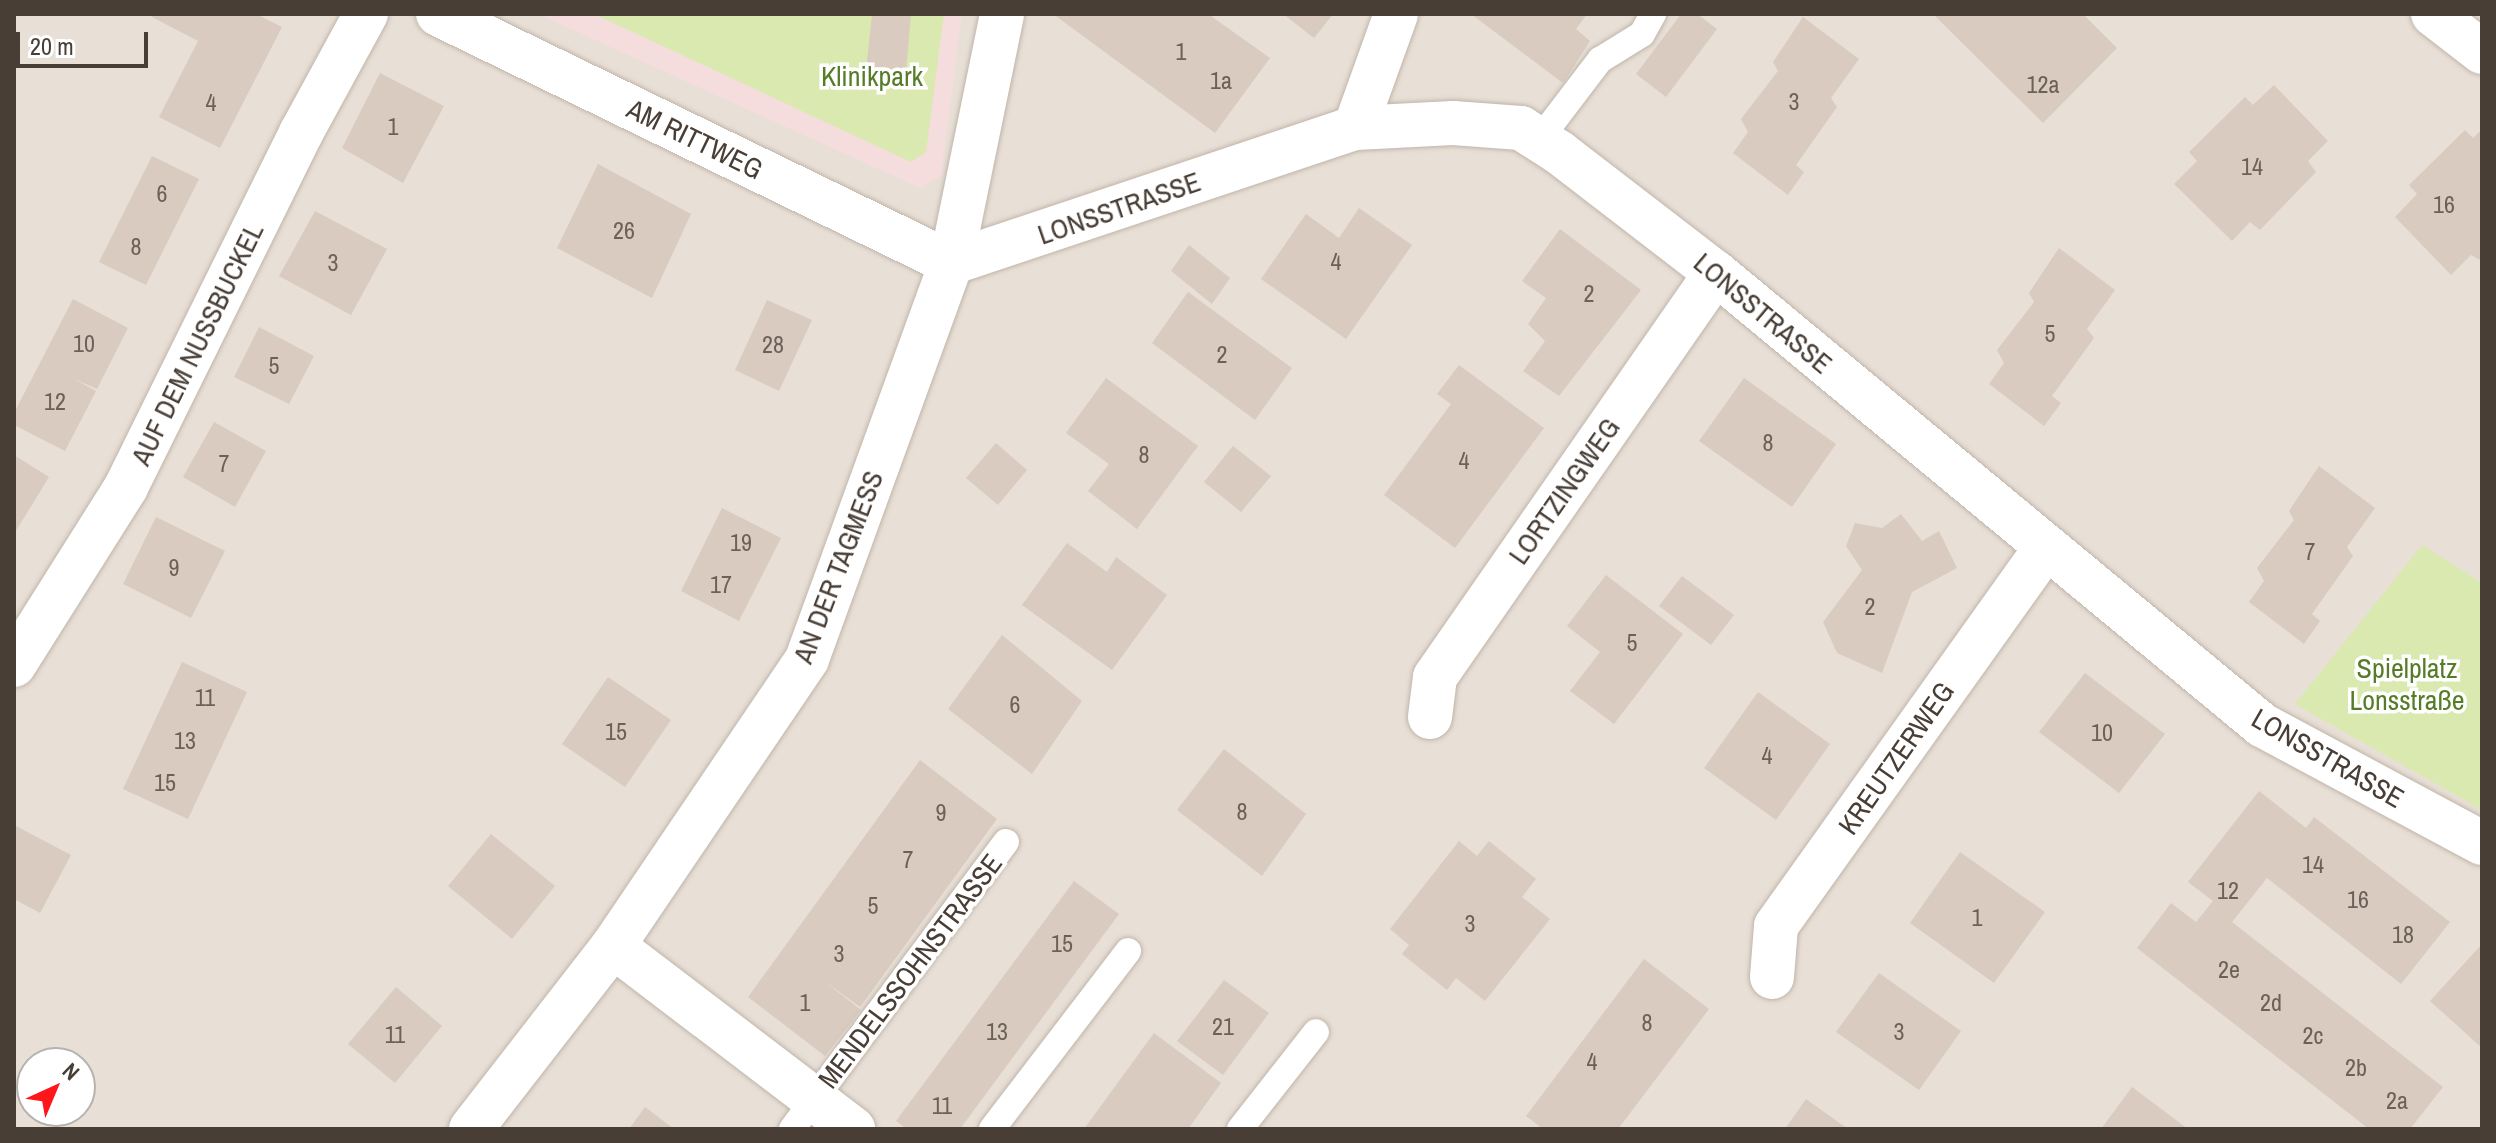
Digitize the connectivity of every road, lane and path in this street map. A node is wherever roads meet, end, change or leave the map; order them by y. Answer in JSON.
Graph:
{"nodes":[{"id":1,"x":366,"y":14,"type":"edge"},
{"id":2,"x":438,"y":14,"type":"edge"},
{"id":3,"x":1002,"y":14,"type":"edge"},
{"id":4,"x":1396,"y":14,"type":"edge"},
{"id":5,"x":1653,"y":14,"type":"edge"},
{"id":6,"x":2433,"y":14,"type":"edge"},
{"id":7,"x":2482,"y":52,"type":"edge"},
{"id":8,"x":1355,"y":128,"type":"junction"},
{"id":9,"x":1539,"y":140,"type":"junction"},
{"id":10,"x":951,"y":263,"type":"junction"},
{"id":11,"x":1716,"y":273,"type":"junction"},
{"id":12,"x":2045,"y":549,"type":"junction"},
{"id":13,"x":14,"y":665,"type":"edge"},
{"id":14,"x":1430,"y":717,"type":"dead end"},
{"id":15,"x":1006,"y":842,"type":"dead end"},
{"id":16,"x":2482,"y":843,"type":"edge"},
{"id":17,"x":613,"y":946,"type":"junction"},
{"id":18,"x":1128,"y":951,"type":"dead end"},
{"id":19,"x":1772,"y":977,"type":"dead end"},
{"id":20,"x":1316,"y":1032,"type":"dead end"},
{"id":21,"x":803,"y":1114,"type":"edge"},
{"id":22,"x":471,"y":1129,"type":"edge"},
{"id":23,"x":853,"y":1129,"type":"edge"},
{"id":24,"x":992,"y":1129,"type":"edge"},
{"id":25,"x":1240,"y":1129,"type":"edge"}],
"edges":[{"from":1,"to":13,"type":"street","name":"AUF DEM NUSSBUCKEL"},
{"from":2,"to":10,"type":"street","name":"AM RITTWEG"},
{"from":3,"to":10,"type":"street","name":"AN DER TAGMESS"},
{"from":4,"to":8,"type":"street"},
{"from":5,"to":9,"type":"lane"},
{"from":6,"to":7,"type":"street"},
{"from":8,"to":9,"type":"street","name":"LONSSTRASSE"},
{"from":8,"to":10,"type":"street","name":"LONSSTRASSE"},
{"from":9,"to":11,"type":"street","name":"LONSSTRASSE"},
{"from":10,"to":17,"type":"street","name":"AN DER TAGMESS"},
{"from":11,"to":12,"type":"street","name":"LONSSTRASSE"},
{"from":11,"to":14,"type":"street","name":"LORTZINGWEG"},
{"from":12,"to":16,"type":"street","name":"LONSSTRASSE"},
{"from":12,"to":19,"type":"street","name":"KREUTZERWEG"},
{"from":15,"to":21,"type":"lane","name":"MENDELSSOHNSTRASSE"},
{"from":17,"to":21,"type":"street","name":"MENDELSSOHNSTRASSE"},
{"from":17,"to":22,"type":"street","name":"AN DER TAGMESS"},
{"from":18,"to":24,"type":"lane"},
{"from":20,"to":25,"type":"lane"},
{"from":21,"to":23,"type":"street","name":"MENDELSSOHNSTRASSE"}]}
